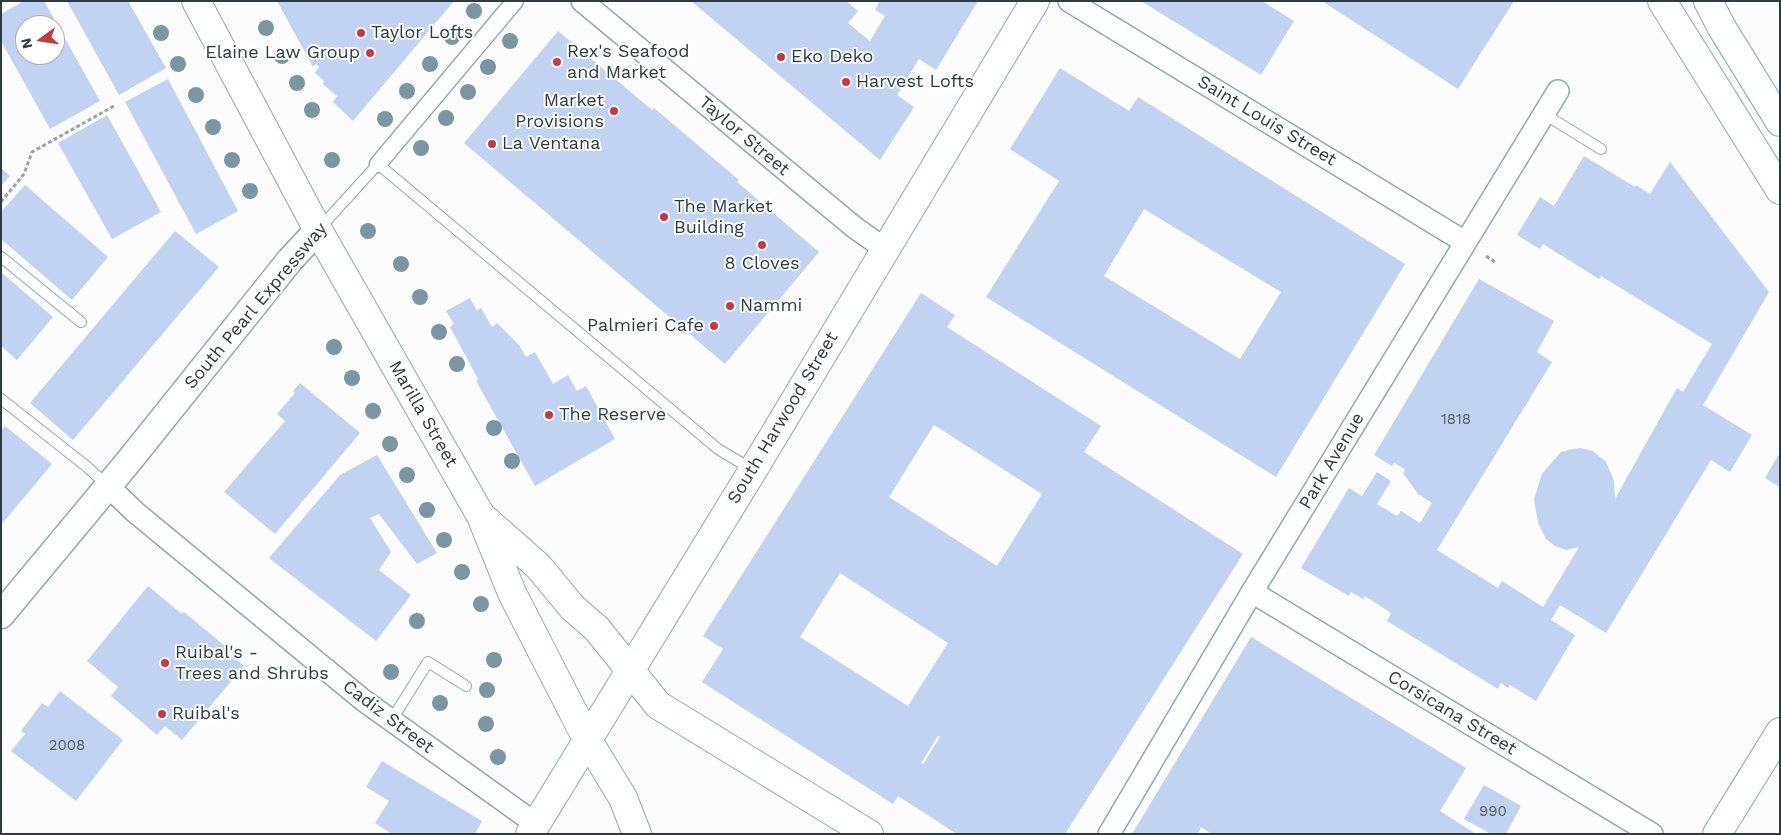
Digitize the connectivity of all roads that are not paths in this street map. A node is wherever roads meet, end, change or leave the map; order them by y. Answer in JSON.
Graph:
{"nodes":[{"id":1,"x":196,"y":1,"type":"edge"},
{"id":2,"x":515,"y":1,"type":"edge"},
{"id":3,"x":582,"y":1,"type":"edge"},
{"id":4,"x":1035,"y":1,"type":"edge"},
{"id":5,"x":1069,"y":1,"type":"edge"},
{"id":6,"x":1662,"y":1,"type":"edge"},
{"id":7,"x":1708,"y":1,"type":"edge"},
{"id":8,"x":1558,"y":91,"type":"dead end"},
{"id":9,"x":1544,"y":114,"type":"junction"},
{"id":10,"x":1780,"y":122,"type":"edge"},
{"id":11,"x":1601,"y":149,"type":"dead end"},
{"id":12,"x":378,"y":164,"type":"junction"},
{"id":13,"x":1780,"y":190,"type":"edge"},
{"id":14,"x":318,"y":230,"type":"junction"},
{"id":15,"x":1465,"y":242,"type":"junction"},
{"id":16,"x":885,"y":249,"type":"junction"},
{"id":17,"x":1,"y":257,"type":"edge"},
{"id":18,"x":81,"y":322,"type":"dead end"},
{"id":19,"x":1,"y":399,"type":"edge"},
{"id":20,"x":753,"y":470,"type":"junction"},
{"id":21,"x":108,"y":486,"type":"junction"},
{"id":22,"x":481,"y":516,"type":"junction"},
{"id":23,"x":1252,"y":592,"type":"junction"},
{"id":24,"x":1,"y":615,"type":"edge"},
{"id":25,"x":629,"y":670,"type":"junction"},
{"id":26,"x":466,"y":686,"type":"dead end"},
{"id":27,"x":391,"y":720,"type":"junction"},
{"id":28,"x":1780,"y":732,"type":"edge"},
{"id":29,"x":587,"y":739,"type":"junction"},
{"id":30,"x":533,"y":829,"type":"edge"},
{"id":31,"x":637,"y":834,"type":"edge"},
{"id":32,"x":869,"y":834,"type":"edge"},
{"id":33,"x":1109,"y":834,"type":"edge"},
{"id":34,"x":1652,"y":834,"type":"edge"},
{"id":35,"x":1717,"y":834,"type":"edge"}],
"edges":[{"from":1,"to":14,"type":"main road","name":"Marilla Street"},
{"from":2,"to":12,"type":"street","name":"South Pearl Expressway"},
{"from":3,"to":16,"type":"street","name":"Taylor Street"},
{"from":4,"to":16,"type":"main road","name":"South Harwood Street"},
{"from":5,"to":15,"type":"street","name":"Saint Louis Street"},
{"from":6,"to":13,"type":"main road"},
{"from":7,"to":10,"type":"main road"},
{"from":8,"to":9,"type":"street","name":"Park Avenue"},
{"from":9,"to":11,"type":"lane"},
{"from":9,"to":15,"type":"street","name":"Park Avenue"},
{"from":12,"to":14,"type":"lane","name":"South Pearl Expressway"},
{"from":12,"to":20,"type":"lane"},
{"from":14,"to":21,"type":"street","name":"South Pearl Expressway"},
{"from":14,"to":22,"type":"main road","name":"Marilla Street"},
{"from":15,"to":23,"type":"street","name":"Park Avenue"},
{"from":16,"to":20,"type":"main road","name":"South Harwood Street"},
{"from":17,"to":18,"type":"lane"},
{"from":19,"to":21,"type":"lane"},
{"from":20,"to":25,"type":"main road","name":"South Harwood Street"},
{"from":21,"to":24,"type":"street","name":"South Pearl Expressway"},
{"from":21,"to":27,"type":"street","name":"Cadiz Street"},
{"from":22,"to":25,"type":"main road"},
{"from":22,"to":29,"type":"main road","name":"Marilla Street"},
{"from":23,"to":33,"type":"street","name":"Park Avenue"},
{"from":23,"to":34,"type":"street","name":"Corsicana Street"},
{"from":25,"to":29,"type":"main road","name":"South Harwood Street"},
{"from":25,"to":32,"type":"main road"},
{"from":26,"to":27,"type":"lane"},
{"from":27,"to":30,"type":"street","name":"Cadiz Street"},
{"from":28,"to":35,"type":"main road"},
{"from":29,"to":30,"type":"main road","name":"South Harwood Street"},
{"from":29,"to":31,"type":"main road","name":"Marilla Street"}]}
